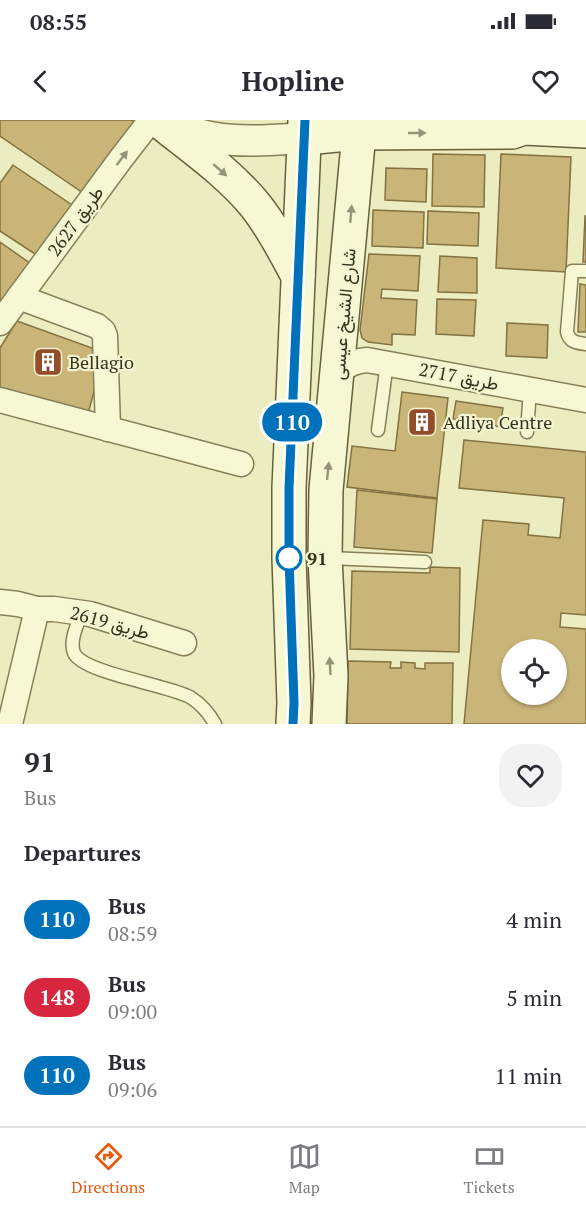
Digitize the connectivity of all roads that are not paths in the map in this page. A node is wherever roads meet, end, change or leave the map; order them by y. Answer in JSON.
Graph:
{"nodes":[{"id":1,"x":151,"y":120,"type":"edge"},
{"id":2,"x":159,"y":120,"type":"edge"},
{"id":3,"x":519,"y":123,"type":"edge"},
{"id":4,"x":358,"y":126,"type":"edge"},
{"id":5,"x":305,"y":129,"type":"edge"},
{"id":6,"x":586,"y":131,"type":"edge"},
{"id":7,"x":586,"y":272,"type":"edge"},
{"id":8,"x":298,"y":276,"type":"junction"},
{"id":9,"x":20,"y":297,"type":"junction"},
{"id":10,"x":0,"y":323,"type":"edge"},
{"id":11,"x":586,"y":344,"type":"edge"},
{"id":12,"x":387,"y":363,"type":"junction"},
{"id":13,"x":337,"y":375,"type":"junction"},
{"id":14,"x":530,"y":389,"type":"junction"},
{"id":15,"x":0,"y":400,"type":"edge"},
{"id":16,"x":586,"y":400,"type":"edge"},
{"id":17,"x":108,"y":429,"type":"junction"},
{"id":18,"x":378,"y":430,"type":"dead end"},
{"id":19,"x":527,"y":432,"type":"dead end"},
{"id":20,"x":242,"y":464,"type":"dead end"},
{"id":21,"x":325,"y":558,"type":"junction"},
{"id":22,"x":425,"y":562,"type":"dead end"},
{"id":23,"x":0,"y":602,"type":"edge"},
{"id":24,"x":37,"y":609,"type":"junction"},
{"id":25,"x":82,"y":612,"type":"junction"},
{"id":26,"x":184,"y":643,"type":"dead end"},
{"id":27,"x":10,"y":724,"type":"edge"},
{"id":28,"x":215,"y":724,"type":"edge"},
{"id":29,"x":293,"y":724,"type":"edge"},
{"id":30,"x":329,"y":724,"type":"edge"}],
"edges":[{"from":9,"to":1,"type":"street","name":"طريق 2627","one_way":true},
{"from":2,"to":5,"type":"street"},
{"from":2,"to":8,"type":"main road","one_way":true},
{"from":4,"to":3,"type":"main road","one_way":true},
{"from":3,"to":6,"type":"main road"},
{"from":4,"to":5,"type":"main road"},
{"from":13,"to":4,"type":"main road","name":"شارع الشيخ عيسى","one_way":true},
{"from":5,"to":8,"type":"main road"},
{"from":7,"to":11,"type":"lane"},
{"from":8,"to":29,"type":"main road"},
{"from":9,"to":10,"type":"street","name":"طريق 2627"},
{"from":9,"to":17,"type":"street"},
{"from":12,"to":13,"type":"street","name":"طريق 2717"},
{"from":12,"to":14,"type":"street","name":"طريق 2717"},
{"from":12,"to":18,"type":"lane"},
{"from":21,"to":13,"type":"main road","name":"شارع الشيخ عيسى","one_way":true},
{"from":14,"to":16,"type":"street","name":"طريق 2717"},
{"from":14,"to":19,"type":"lane"},
{"from":15,"to":17,"type":"street"},
{"from":17,"to":20,"type":"street"},
{"from":21,"to":22,"type":"lane"},
{"from":30,"to":21,"type":"main road","name":"شارع الشيخ عيسى","one_way":true},
{"from":23,"to":24,"type":"street","name":"طريق 2619"},
{"from":24,"to":25,"type":"street","name":"طريق 2619"},
{"from":24,"to":27,"type":"street"},
{"from":25,"to":26,"type":"street","name":"طريق 2619"},
{"from":25,"to":28,"type":"lane"}]}
